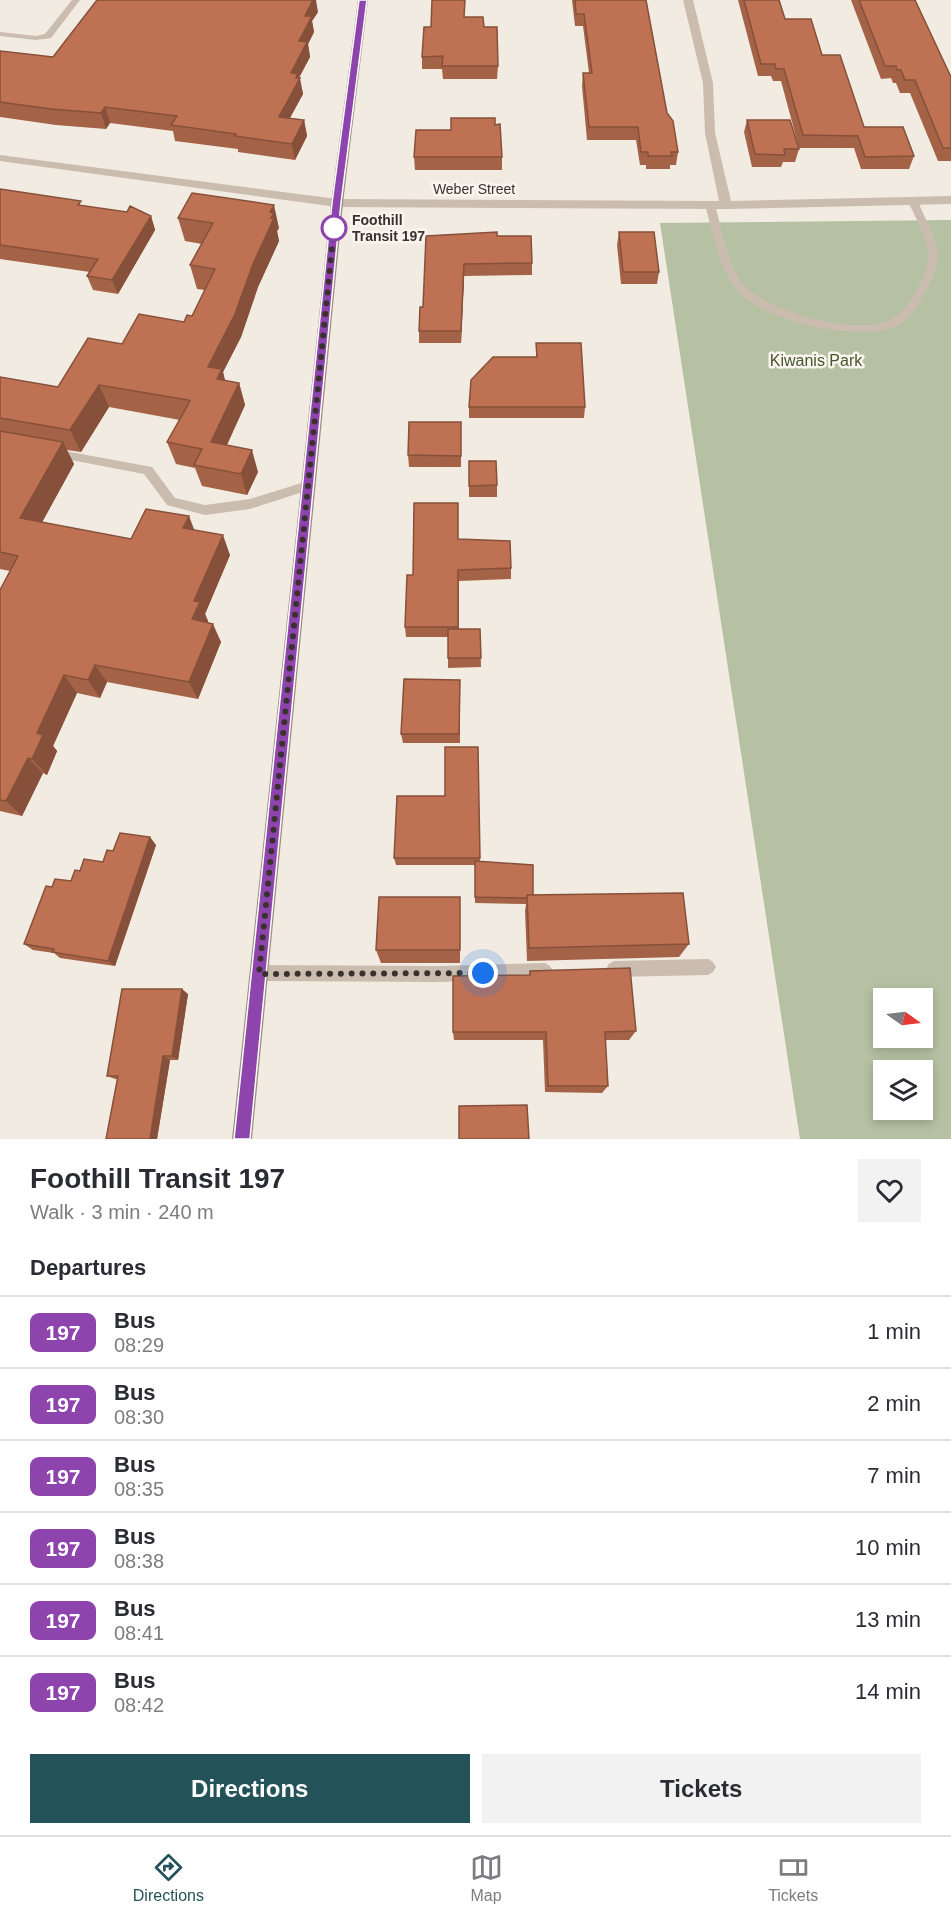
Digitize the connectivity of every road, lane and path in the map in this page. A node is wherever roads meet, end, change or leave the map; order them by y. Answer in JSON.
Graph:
{"nodes":[{"id":1,"x":76,"y":0,"type":"edge"},
{"id":2,"x":363,"y":0,"type":"edge"},
{"id":3,"x":688,"y":0,"type":"edge"},
{"id":4,"x":0,"y":34,"type":"edge"},
{"id":5,"x":0,"y":159,"type":"edge"},
{"id":6,"x":951,"y":200,"type":"edge"},
{"id":7,"x":913,"y":201,"type":"junction"},
{"id":8,"x":337,"y":203,"type":"junction"},
{"id":9,"x":710,"y":205,"type":"junction"},
{"id":10,"x":726,"y":205,"type":"junction"},
{"id":11,"x":45,"y":452,"type":"edge"},
{"id":12,"x":308,"y":486,"type":"junction"},
{"id":13,"x":708,"y":967,"type":"dead end"},
{"id":14,"x":602,"y":970,"type":"edge"},
{"id":15,"x":555,"y":971,"type":"edge"},
{"id":16,"x":259,"y":974,"type":"junction"},
{"id":17,"x":242,"y":1139,"type":"edge"}],
"edges":[{"from":1,"to":4,"type":"lane"},
{"from":2,"to":8,"type":"street"},
{"from":3,"to":10,"type":"street"},
{"from":5,"to":8,"type":"street","name":"Weber Street"},
{"from":6,"to":7,"type":"street","name":"Weber Street"},
{"from":7,"to":9,"type":"lane"},
{"from":7,"to":10,"type":"street","name":"Weber Street"},
{"from":8,"to":9,"type":"street","name":"Weber Street"},
{"from":8,"to":12,"type":"street"},
{"from":9,"to":10,"type":"street","name":"Weber Street"},
{"from":11,"to":12,"type":"lane"},
{"from":12,"to":16,"type":"street"},
{"from":13,"to":14,"type":"lane"},
{"from":15,"to":16,"type":"lane"},
{"from":16,"to":17,"type":"street"}]}
